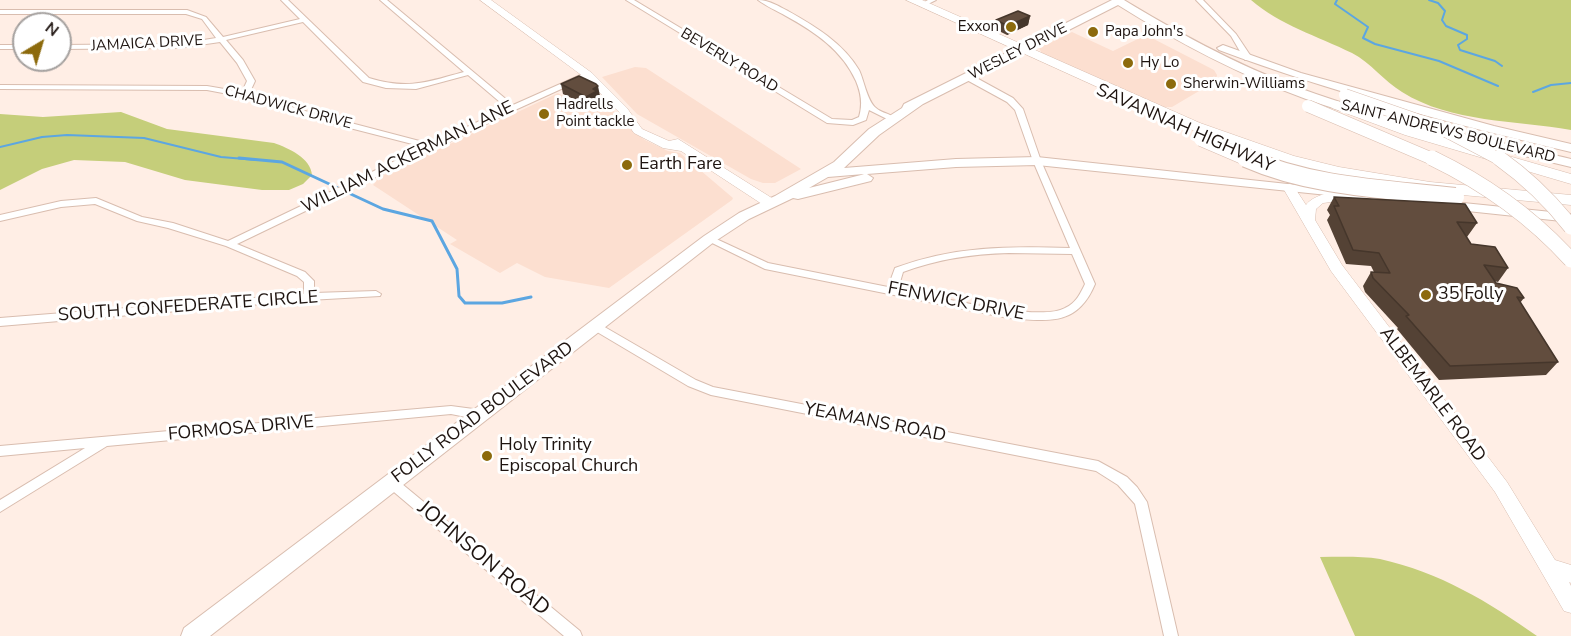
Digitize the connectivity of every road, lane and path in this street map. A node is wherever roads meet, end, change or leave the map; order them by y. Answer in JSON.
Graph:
{"nodes":[{"id":1,"x":284,"y":0,"type":"edge"},
{"id":2,"x":384,"y":0,"type":"edge"},
{"id":3,"x":485,"y":0,"type":"edge"},
{"id":4,"x":629,"y":0,"type":"edge"},
{"id":5,"x":761,"y":0,"type":"edge"},
{"id":6,"x":1118,"y":0,"type":"edge"},
{"id":7,"x":1199,"y":0,"type":"edge"},
{"id":8,"x":922,"y":2,"type":"edge"},
{"id":9,"x":1130,"y":8,"type":"junction"},
{"id":10,"x":0,"y":12,"type":"edge"},
{"id":11,"x":304,"y":20,"type":"junction"},
{"id":12,"x":1156,"y":26,"type":"junction"},
{"id":13,"x":1173,"y":28,"type":"junction"},
{"id":14,"x":222,"y":39,"type":"junction"},
{"id":15,"x":72,"y":47,"type":"edge"},
{"id":16,"x":1021,"y":50,"type":"junction"},
{"id":17,"x":1243,"y":53,"type":"junction"},
{"id":18,"x":468,"y":73,"type":"junction"},
{"id":19,"x":588,"y":75,"type":"junction"},
{"id":20,"x":968,"y":78,"type":"junction"},
{"id":21,"x":0,"y":87,"type":"edge"},
{"id":22,"x":245,"y":94,"type":"junction"},
{"id":23,"x":865,"y":100,"type":"junction"},
{"id":24,"x":1341,"y":100,"type":"junction"},
{"id":25,"x":917,"y":104,"type":"junction"},
{"id":26,"x":512,"y":108,"type":"junction"},
{"id":27,"x":888,"y":116,"type":"junction"},
{"id":28,"x":862,"y":142,"type":"junction"},
{"id":29,"x":430,"y":147,"type":"junction"},
{"id":30,"x":1571,"y":148,"type":"edge"},
{"id":31,"x":1037,"y":161,"type":"junction"},
{"id":32,"x":1571,"y":163,"type":"edge"},
{"id":33,"x":919,"y":166,"type":"junction"},
{"id":34,"x":873,"y":168,"type":"junction"},
{"id":35,"x":1297,"y":169,"type":"junction"},
{"id":36,"x":1338,"y":172,"type":"junction"},
{"id":37,"x":825,"y":173,"type":"junction"},
{"id":38,"x":1187,"y":176,"type":"junction"},
{"id":39,"x":1571,"y":179,"type":"edge"},
{"id":40,"x":1289,"y":188,"type":"junction"},
{"id":41,"x":1356,"y":195,"type":"junction"},
{"id":42,"x":1571,"y":200,"type":"edge"},
{"id":43,"x":775,"y":201,"type":"junction"},
{"id":44,"x":1571,"y":213,"type":"edge"},
{"id":45,"x":0,"y":218,"type":"edge"},
{"id":46,"x":1571,"y":218,"type":"edge"},
{"id":47,"x":1308,"y":223,"type":"junction"},
{"id":48,"x":1571,"y":227,"type":"edge"},
{"id":49,"x":709,"y":239,"type":"junction"},
{"id":50,"x":229,"y":244,"type":"junction"},
{"id":51,"x":1076,"y":251,"type":"junction"},
{"id":52,"x":1571,"y":260,"type":"edge"},
{"id":53,"x":892,"y":290,"type":"junction"},
{"id":54,"x":376,"y":294,"type":"dead end"},
{"id":55,"x":309,"y":297,"type":"junction"},
{"id":56,"x":0,"y":321,"type":"edge"},
{"id":57,"x":596,"y":326,"type":"junction"},
{"id":58,"x":482,"y":415,"type":"junction"},
{"id":59,"x":106,"y":442,"type":"junction"},
{"id":60,"x":0,"y":451,"type":"edge"},
{"id":61,"x":392,"y":483,"type":"junction"},
{"id":62,"x":0,"y":507,"type":"edge"},
{"id":63,"x":1548,"y":566,"type":"junction"},
{"id":64,"x":1571,"y":574,"type":"edge"},
{"id":65,"x":1571,"y":604,"type":"edge"},
{"id":66,"x":192,"y":636,"type":"edge"},
{"id":67,"x":575,"y":636,"type":"edge"},
{"id":68,"x":1171,"y":636,"type":"edge"}],
"edges":[{"from":1,"to":11,"type":"street"},
{"from":2,"to":18,"type":"street"},
{"from":3,"to":19,"type":"street"},
{"from":4,"to":23,"type":"street","name":"BEVERLY ROAD"},
{"from":5,"to":23,"type":"street"},
{"from":6,"to":9,"type":"main road","name":"SAINT ANDREWS BOULEVARD"},
{"from":6,"to":16,"type":"main road","name":"WESLEY DRIVE"},
{"from":7,"to":17,"type":"street"},
{"from":8,"to":16,"type":"highway","name":"SAVANNAH HIGHWAY"},
{"from":9,"to":12,"type":"main road","name":"SAINT ANDREWS BOULEVARD"},
{"from":9,"to":13,"type":"main road","name":"SAINT ANDREWS BOULEVARD"},
{"from":10,"to":14,"type":"street"},
{"from":11,"to":14,"type":"street","name":"JAMAICA DRIVE"},
{"from":11,"to":18,"type":"street"},
{"from":12,"to":24,"type":"main road","name":"SAINT ANDREWS BOULEVARD"},
{"from":12,"to":52,"type":"main road","bridge":true},
{"from":13,"to":17,"type":"main road","name":"SAINT ANDREWS BOULEVARD"},
{"from":13,"to":24,"type":"main road"},
{"from":14,"to":15,"type":"street","name":"JAMAICA DRIVE"},
{"from":14,"to":22,"type":"street"},
{"from":16,"to":20,"type":"main road","name":"WESLEY DRIVE"},
{"from":16,"to":36,"type":"highway","name":"SAVANNAH HIGHWAY"},
{"from":16,"to":44,"type":"highway","name":"SAVANNAH HIGHWAY","bridge":true},
{"from":17,"to":30,"type":"main road","name":"SAINT ANDREWS BOULEVARD"},
{"from":18,"to":26,"type":"street"},
{"from":19,"to":26,"type":"street","name":"WILLIAM ACKERMAN LANE"},
{"from":19,"to":43,"type":"street"},
{"from":20,"to":25,"type":"main road","name":"WESLEY DRIVE"},
{"from":20,"to":31,"type":"street","name":"FENWICK DRIVE"},
{"from":21,"to":22,"type":"street","name":"CHADWICK DRIVE"},
{"from":22,"to":29,"type":"street","name":"CHADWICK DRIVE"},
{"from":23,"to":27,"type":"street"},
{"from":24,"to":32,"type":"main road","name":"SAINT ANDREWS BOULEVARD"},
{"from":24,"to":39,"type":"highway"},
{"from":24,"to":48,"type":"main road","bridge":true},
{"from":25,"to":27,"type":"main road","name":"WESLEY DRIVE"},
{"from":25,"to":28,"type":"main road","name":"WESLEY DRIVE"},
{"from":26,"to":29,"type":"street","name":"WILLIAM ACKERMAN LANE"},
{"from":27,"to":37,"type":"main road","name":"WESLEY DRIVE"},
{"from":28,"to":34,"type":"main road"},
{"from":28,"to":37,"type":"main road","name":"WESLEY DRIVE"},
{"from":29,"to":50,"type":"street","name":"WILLIAM ACKERMAN LANE"},
{"from":31,"to":33,"type":"main road","name":"FOLLY ROAD BOULEVARD"},
{"from":31,"to":38,"type":"main road","name":"FOLLY ROAD BOULEVARD"},
{"from":31,"to":51,"type":"street","name":"FENWICK DRIVE"},
{"from":33,"to":34,"type":"main road","name":"FOLLY ROAD BOULEVARD"},
{"from":33,"to":43,"type":"main road","name":"FOLLY ROAD BOULEVARD"},
{"from":34,"to":37,"type":"main road","name":"FOLLY ROAD BOULEVARD"},
{"from":35,"to":36,"type":"main road","name":"FOLLY ROAD BOULEVARD"},
{"from":35,"to":38,"type":"main road","name":"FOLLY ROAD BOULEVARD"},
{"from":35,"to":40,"type":"main road"},
{"from":36,"to":42,"type":"highway","name":"SAVANNAH HIGHWAY"},
{"from":37,"to":43,"type":"main road","name":"FOLLY ROAD BOULEVARD"},
{"from":38,"to":40,"type":"main road","name":"FOLLY ROAD BOULEVARD"},
{"from":40,"to":41,"type":"main road","name":"FOLLY ROAD BOULEVARD"},
{"from":40,"to":47,"type":"street","name":"ALBEMARLE ROAD"},
{"from":41,"to":46,"type":"main road","name":"FOLLY ROAD BOULEVARD"},
{"from":41,"to":47,"type":"street"},
{"from":43,"to":49,"type":"main road","name":"FOLLY ROAD BOULEVARD"},
{"from":45,"to":50,"type":"street"},
{"from":47,"to":63,"type":"street","name":"ALBEMARLE ROAD"},
{"from":49,"to":53,"type":"street","name":"FENWICK DRIVE"},
{"from":49,"to":57,"type":"main road","name":"FOLLY ROAD BOULEVARD"},
{"from":50,"to":55,"type":"street"},
{"from":51,"to":53,"type":"street"},
{"from":51,"to":53,"type":"street","name":"FENWICK DRIVE"},
{"from":54,"to":55,"type":"street","name":"SOUTH CONFEDERATE CIRCLE"},
{"from":55,"to":56,"type":"street","name":"SOUTH CONFEDERATE CIRCLE"},
{"from":57,"to":58,"type":"main road","name":"FOLLY ROAD BOULEVARD"},
{"from":57,"to":68,"type":"street","name":"YEAMANS ROAD"},
{"from":58,"to":59,"type":"street","name":"FORMOSA DRIVE"},
{"from":58,"to":61,"type":"main road","name":"FOLLY ROAD BOULEVARD"},
{"from":59,"to":60,"type":"street","name":"FORMOSA DRIVE"},
{"from":59,"to":62,"type":"street"},
{"from":61,"to":66,"type":"main road","name":"FOLLY ROAD BOULEVARD"},
{"from":61,"to":67,"type":"street","name":"JOHNSON ROAD"},
{"from":63,"to":64,"type":"street"},
{"from":63,"to":65,"type":"street","name":"ALBEMARLE ROAD"}]}
